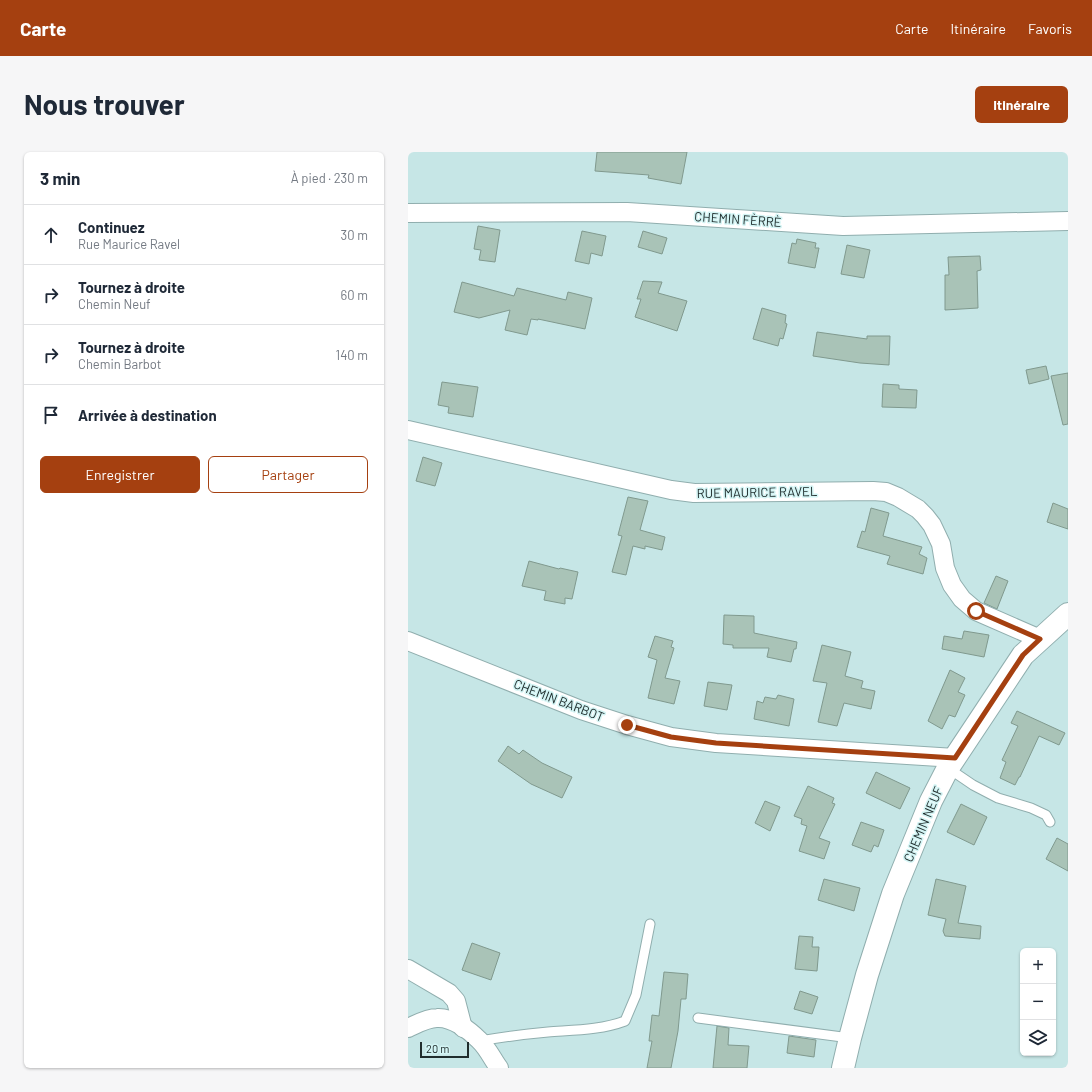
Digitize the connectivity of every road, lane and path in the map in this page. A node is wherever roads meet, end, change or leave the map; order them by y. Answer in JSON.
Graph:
{"nodes":[{"id":1,"x":408,"y":213,"type":"edge"},
{"id":2,"x":1068,"y":221,"type":"edge"},
{"id":3,"x":408,"y":430,"type":"edge"},
{"id":4,"x":1068,"y":614,"type":"edge"},
{"id":5,"x":1040,"y":639,"type":"junction"},
{"id":6,"x":408,"y":642,"type":"edge"},
{"id":7,"x":951,"y":763,"type":"junction"},
{"id":8,"x":1050,"y":822,"type":"dead end"},
{"id":9,"x":650,"y":924,"type":"dead end"},
{"id":10,"x":408,"y":970,"type":"edge"},
{"id":11,"x":698,"y":1018,"type":"dead end"},
{"id":12,"x":408,"y":1028,"type":"edge"},
{"id":13,"x":463,"y":1028,"type":"junction"},
{"id":14,"x":850,"y":1038,"type":"junction"},
{"id":15,"x":480,"y":1041,"type":"junction"},
{"id":16,"x":499,"y":1068,"type":"edge"},
{"id":17,"x":843,"y":1068,"type":"edge"}],
"edges":[{"from":1,"to":2,"type":"street","name":"CHEMIN FÈRRÈ"},
{"from":3,"to":5,"type":"street","name":"RUE MAURICE RAVEL"},
{"from":4,"to":5,"type":"main road","name":"CHEMIN NEUF"},
{"from":5,"to":7,"type":"main road","name":"CHEMIN NEUF"},
{"from":6,"to":7,"type":"street","name":"CHEMIN BARBOT"},
{"from":7,"to":8,"type":"lane"},
{"from":7,"to":14,"type":"main road","name":"CHEMIN NEUF"},
{"from":9,"to":15,"type":"lane"},
{"from":10,"to":13,"type":"street"},
{"from":11,"to":14,"type":"lane"},
{"from":12,"to":13,"type":"street"},
{"from":13,"to":15,"type":"street"},
{"from":14,"to":17,"type":"main road","name":"CHEMIN NEUF"},
{"from":15,"to":16,"type":"street"}]}
